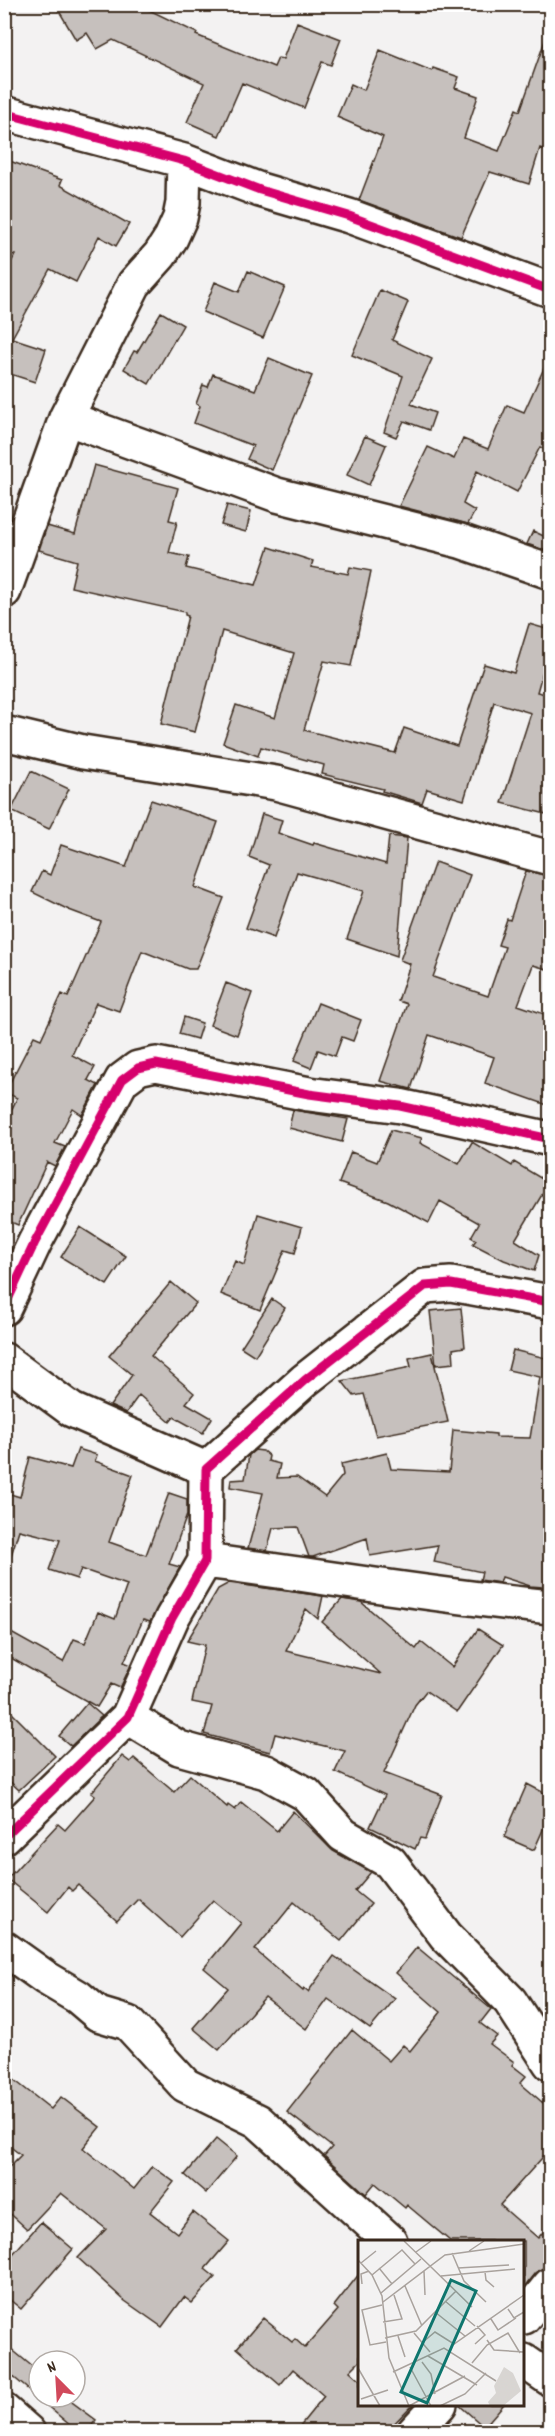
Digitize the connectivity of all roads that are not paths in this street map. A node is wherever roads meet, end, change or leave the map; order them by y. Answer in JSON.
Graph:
{"nodes":[{"id":1,"x":4,"y":113,"type":"edge"},
{"id":2,"x":184,"y":161,"type":"junction"},
{"id":3,"x":550,"y":290,"type":"edge"},
{"id":4,"x":66,"y":418,"type":"junction"},
{"id":5,"x":550,"y":572,"type":"edge"},
{"id":6,"x":4,"y":591,"type":"edge"},
{"id":7,"x":4,"y":733,"type":"edge"},
{"id":8,"x":550,"y":858,"type":"edge"},
{"id":9,"x":550,"y":1139,"type":"edge"},
{"id":10,"x":550,"y":1302,"type":"edge"},
{"id":11,"x":4,"y":1308,"type":"edge"},
{"id":12,"x":4,"y":1360,"type":"edge"},
{"id":13,"x":206,"y":1469,"type":"junction"},
{"id":14,"x":205,"y":1561,"type":"junction"},
{"id":15,"x":550,"y":1607,"type":"edge"},
{"id":16,"x":129,"y":1717,"type":"junction"},
{"id":17,"x":4,"y":1837,"type":"edge"},
{"id":18,"x":4,"y":1948,"type":"edge"},
{"id":19,"x":550,"y":2063,"type":"edge"},
{"id":20,"x":389,"y":2240,"type":"edge"},
{"id":21,"x":550,"y":2286,"type":"edge"},
{"id":22,"x":525,"y":2316,"type":"edge"},
{"id":23,"x":525,"y":2362,"type":"edge"},
{"id":24,"x":550,"y":2379,"type":"edge"},
{"id":25,"x":438,"y":2406,"type":"edge"},
{"id":26,"x":4,"y":2411,"type":"edge"},
{"id":27,"x":28,"y":2432,"type":"edge"},
{"id":28,"x":414,"y":2432,"type":"edge"}],
"edges":[{"from":1,"to":2,"type":"street"},
{"from":2,"to":3,"type":"street"},
{"from":2,"to":4,"type":"street"},
{"from":4,"to":5,"type":"street"},
{"from":4,"to":6,"type":"street"},
{"from":7,"to":8,"type":"street"},
{"from":9,"to":11,"type":"street"},
{"from":10,"to":13,"type":"street"},
{"from":12,"to":13,"type":"street"},
{"from":13,"to":14,"type":"street"},
{"from":14,"to":15,"type":"street"},
{"from":14,"to":16,"type":"street"},
{"from":16,"to":17,"type":"street"},
{"from":16,"to":19,"type":"street"},
{"from":18,"to":20,"type":"street"},
{"from":21,"to":22,"type":"street"},
{"from":23,"to":24,"type":"street"},
{"from":25,"to":28,"type":"street"},
{"from":26,"to":27,"type":"street"}]}
